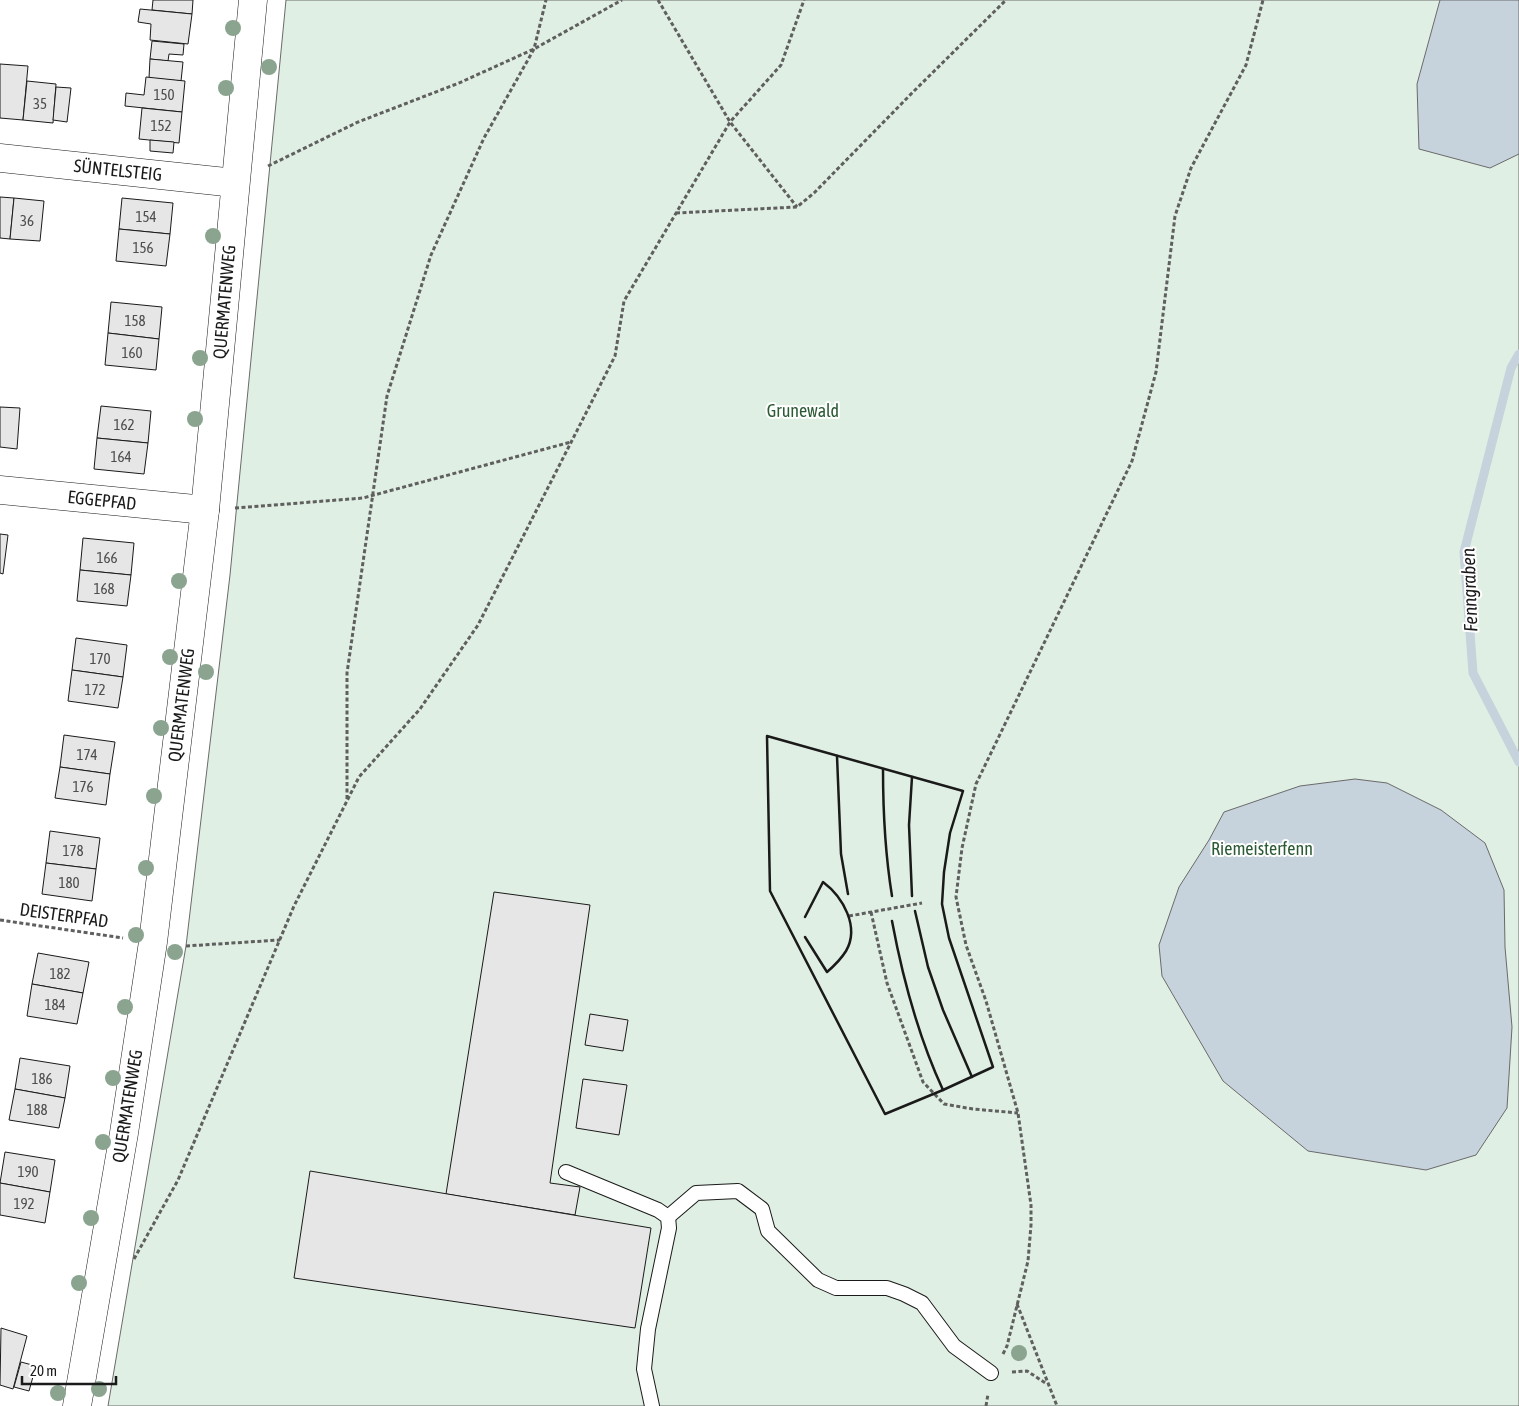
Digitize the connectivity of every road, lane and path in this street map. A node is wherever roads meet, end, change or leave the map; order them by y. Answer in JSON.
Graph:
{"nodes":[{"id":1,"x":253,"y":0,"type":"edge"},
{"id":2,"x":546,"y":0,"type":"edge"},
{"id":3,"x":622,"y":0,"type":"edge"},
{"id":4,"x":658,"y":0,"type":"edge"},
{"id":5,"x":804,"y":0,"type":"edge"},
{"id":6,"x":1006,"y":0,"type":"edge"},
{"id":7,"x":1263,"y":0,"type":"edge"},
{"id":8,"x":534,"y":49,"type":"junction"},
{"id":9,"x":730,"y":122,"type":"junction"},
{"id":10,"x":0,"y":158,"type":"edge"},
{"id":11,"x":235,"y":182,"type":"junction"},
{"id":12,"x":798,"y":208,"type":"junction"},
{"id":13,"x":675,"y":213,"type":"junction"},
{"id":14,"x":572,"y":442,"type":"junction"},
{"id":15,"x":0,"y":490,"type":"edge"},
{"id":16,"x":372,"y":496,"type":"junction"},
{"id":17,"x":204,"y":510,"type":"junction"},
{"id":18,"x":347,"y":801,"type":"junction"},
{"id":19,"x":922,"y":903,"type":"dead end"},
{"id":20,"x":871,"y":912,"type":"junction"},
{"id":21,"x":850,"y":916,"type":"dead end"},
{"id":22,"x":0,"y":920,"type":"edge"},
{"id":23,"x":124,"y":938,"type":"dead end"},
{"id":24,"x":280,"y":940,"type":"junction"},
{"id":25,"x":186,"y":946,"type":"dead end"},
{"id":26,"x":1018,"y":1113,"type":"junction"},
{"id":27,"x":566,"y":1172,"type":"dead end"},
{"id":28,"x":668,"y":1217,"type":"junction"},
{"id":29,"x":132,"y":1262,"type":"dead end"},
{"id":30,"x":1017,"y":1303,"type":"junction"},
{"id":31,"x":992,"y":1373,"type":"junction"},
{"id":32,"x":1048,"y":1384,"type":"junction"},
{"id":33,"x":76,"y":1406,"type":"edge"},
{"id":34,"x":652,"y":1406,"type":"edge"},
{"id":35,"x":986,"y":1406,"type":"edge"},
{"id":36,"x":1057,"y":1406,"type":"edge"}],
"edges":[{"from":1,"to":11,"type":"street","name":"QUERMATENWEG"},
{"from":2,"to":8,"type":"path"},
{"from":3,"to":8,"type":"path"},
{"from":4,"to":9,"type":"path"},
{"from":5,"to":9,"type":"path"},
{"from":6,"to":12,"type":"path"},
{"from":7,"to":26,"type":"path"},
{"from":8,"to":11,"type":"path"},
{"from":8,"to":16,"type":"path"},
{"from":9,"to":12,"type":"path"},
{"from":9,"to":13,"type":"path"},
{"from":10,"to":11,"type":"street","name":"SÜNTELSTEIG"},
{"from":11,"to":17,"type":"street","name":"QUERMATENWEG"},
{"from":12,"to":13,"type":"path"},
{"from":13,"to":14,"type":"path"},
{"from":14,"to":16,"type":"path"},
{"from":14,"to":18,"type":"path"},
{"from":15,"to":17,"type":"street","name":"EGGEPFAD"},
{"from":16,"to":17,"type":"path"},
{"from":16,"to":18,"type":"path"},
{"from":17,"to":33,"type":"street","name":"QUERMATENWEG"},
{"from":18,"to":24,"type":"path"},
{"from":19,"to":20,"type":"path"},
{"from":20,"to":21,"type":"path"},
{"from":20,"to":26,"type":"path"},
{"from":22,"to":23,"type":"path","name":"DEISTERPFAD"},
{"from":24,"to":25,"type":"path"},
{"from":24,"to":29,"type":"path"},
{"from":26,"to":30,"type":"path"},
{"from":27,"to":28,"type":"lane"},
{"from":28,"to":31,"type":"lane"},
{"from":28,"to":34,"type":"lane"},
{"from":30,"to":31,"type":"path"},
{"from":30,"to":32,"type":"path"},
{"from":31,"to":32,"type":"path"},
{"from":31,"to":35,"type":"path"},
{"from":32,"to":36,"type":"path"}]}
